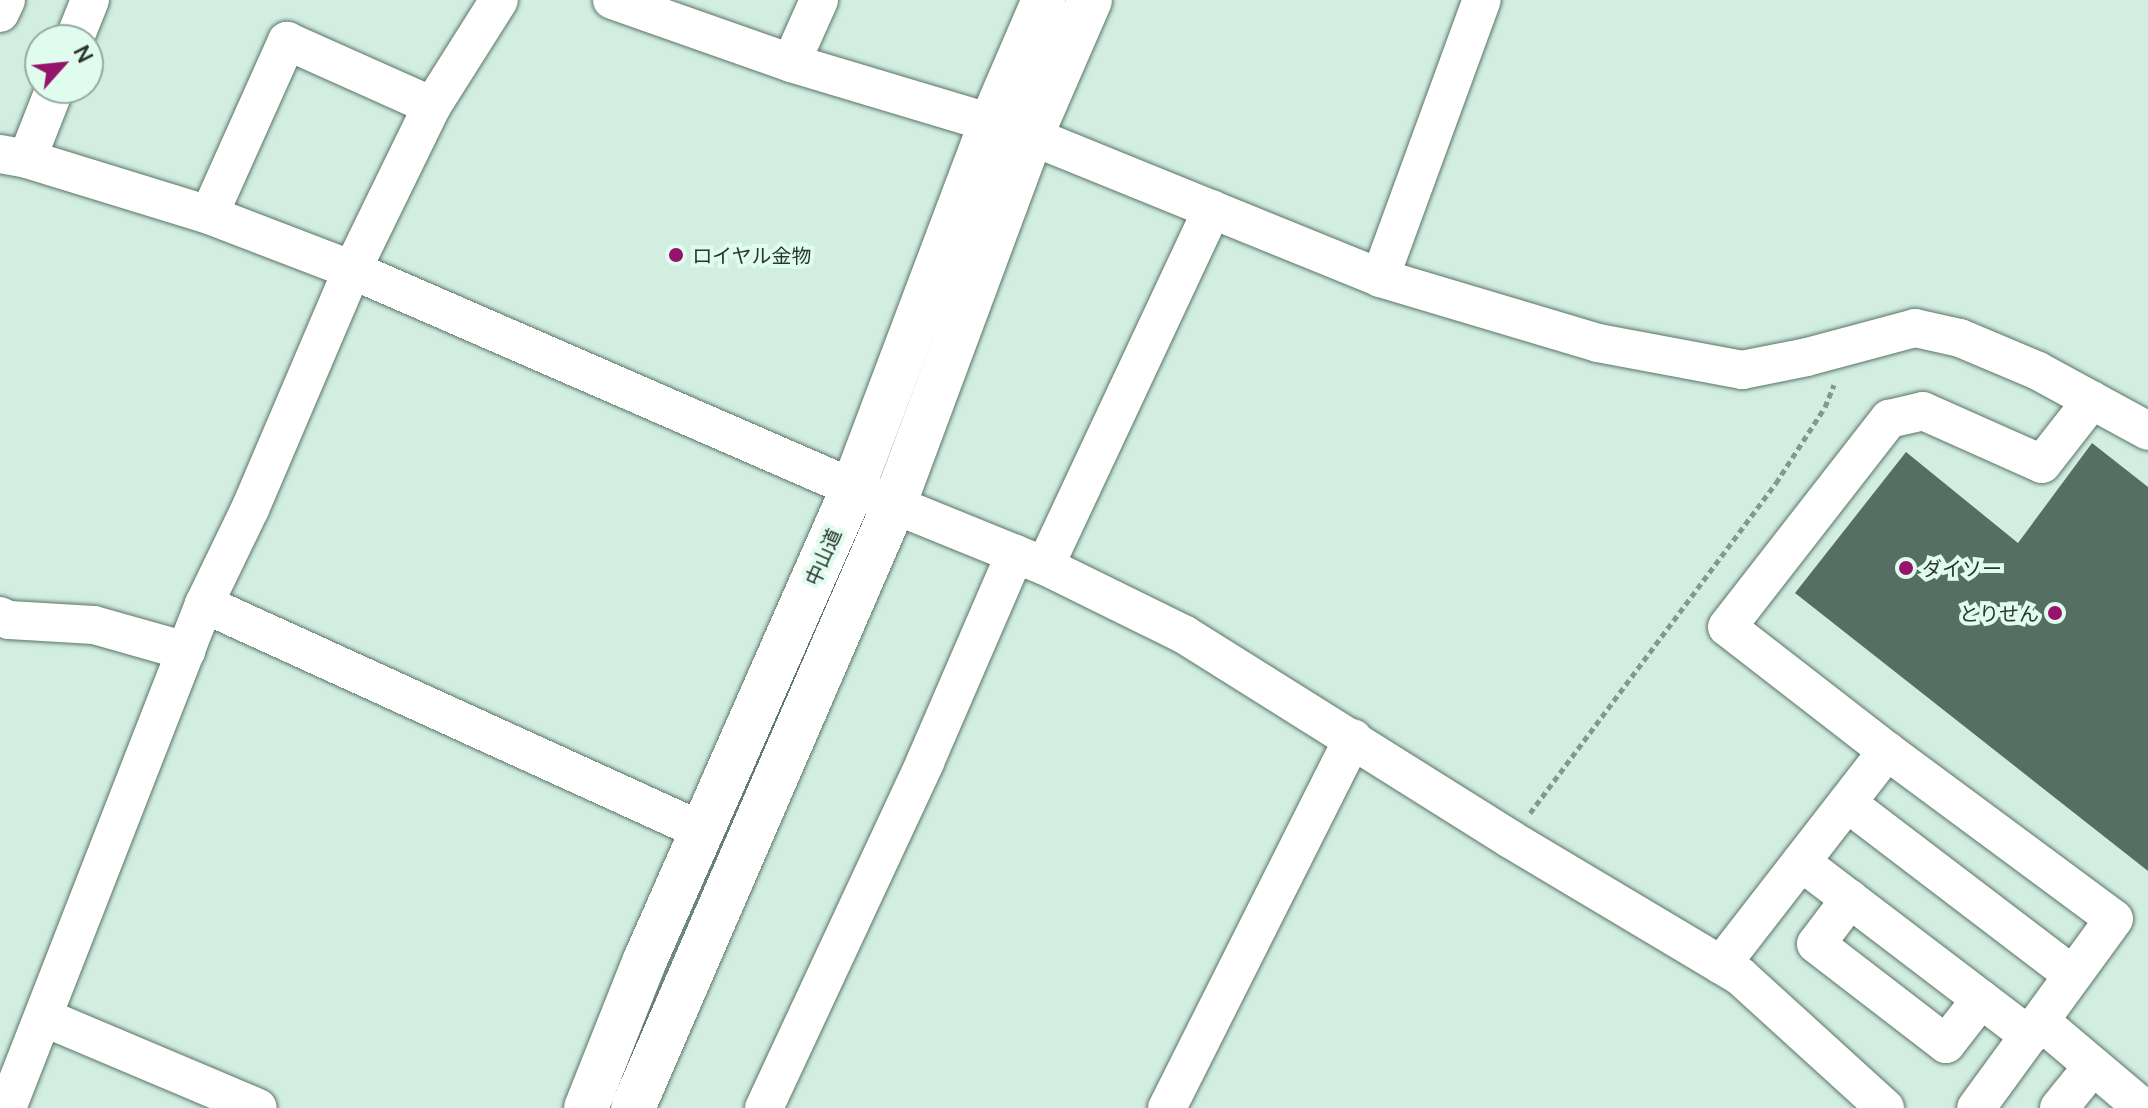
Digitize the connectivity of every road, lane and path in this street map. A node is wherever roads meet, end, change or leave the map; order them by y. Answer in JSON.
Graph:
{"nodes":[{"id":1,"x":6,"y":0,"type":"edge"},
{"id":2,"x":90,"y":0,"type":"edge"},
{"id":3,"x":499,"y":0,"type":"edge"},
{"id":4,"x":612,"y":0,"type":"edge"},
{"id":5,"x":819,"y":0,"type":"edge"},
{"id":6,"x":1044,"y":0,"type":"edge"},
{"id":7,"x":1090,"y":0,"type":"edge"},
{"id":8,"x":1482,"y":0,"type":"edge"},
{"id":9,"x":0,"y":13,"type":"edge"},
{"id":10,"x":80,"y":24,"type":"edge"},
{"id":11,"x":791,"y":63,"type":"junction"},
{"id":12,"x":45,"y":104,"type":"edge"},
{"id":13,"x":432,"y":106,"type":"junction"},
{"id":14,"x":1011,"y":130,"type":"junction"},
{"id":15,"x":13,"y":157,"type":"edge"},
{"id":16,"x":1212,"y":209,"type":"junction"},
{"id":17,"x":209,"y":215,"type":"junction"},
{"id":18,"x":352,"y":270,"type":"junction"},
{"id":19,"x":1380,"y":278,"type":"junction"},
{"id":20,"x":1851,"y":344,"type":"junction"},
{"id":21,"x":2092,"y":400,"type":"junction"},
{"id":22,"x":2148,"y":431,"type":"edge"},
{"id":23,"x":853,"y":488,"type":"junction"},
{"id":24,"x":894,"y":505,"type":"junction"},
{"id":25,"x":1030,"y":560,"type":"junction"},
{"id":26,"x":204,"y":604,"type":"junction"},
{"id":27,"x":0,"y":616,"type":"edge"},
{"id":28,"x":186,"y":651,"type":"junction"},
{"id":29,"x":1353,"y":738,"type":"junction"},
{"id":30,"x":1887,"y":751,"type":"junction"},
{"id":31,"x":1847,"y":803,"type":"junction"},
{"id":32,"x":702,"y":831,"type":"junction"},
{"id":33,"x":1510,"y":839,"type":"junction"},
{"id":34,"x":1801,"y":862,"type":"junction"},
{"id":35,"x":1850,"y":899,"type":"junction"},
{"id":36,"x":1721,"y":965,"type":"junction"},
{"id":37,"x":2073,"y":975,"type":"junction"},
{"id":38,"x":1981,"y":999,"type":"junction"},
{"id":39,"x":43,"y":1017,"type":"junction"},
{"id":40,"x":2034,"y":1028,"type":"junction"},
{"id":41,"x":2093,"y":1066,"type":"junction"},
{"id":42,"x":1870,"y":1103,"type":"edge"},
{"id":43,"x":5,"y":1106,"type":"edge"},
{"id":44,"x":258,"y":1108,"type":"edge"},
{"id":45,"x":586,"y":1108,"type":"edge"},
{"id":46,"x":633,"y":1108,"type":"edge"},
{"id":47,"x":764,"y":1108,"type":"edge"},
{"id":48,"x":1167,"y":1108,"type":"edge"},
{"id":49,"x":1976,"y":1108,"type":"edge"},
{"id":50,"x":2059,"y":1108,"type":"edge"},
{"id":51,"x":2143,"y":1108,"type":"edge"}],
"edges":[{"from":1,"to":9,"type":"street"},
{"from":2,"to":10,"type":"street"},
{"from":3,"to":13,"type":"street"},
{"from":4,"to":11,"type":"street"},
{"from":5,"to":11,"type":"street"},
{"from":6,"to":14,"type":"highway","name":"中山道"},
{"from":7,"to":14,"type":"highway","name":"中山道"},
{"from":8,"to":19,"type":"street"},
{"from":11,"to":14,"type":"street"},
{"from":12,"to":15,"type":"street"},
{"from":13,"to":17,"type":"street"},
{"from":13,"to":18,"type":"street"},
{"from":14,"to":16,"type":"street"},
{"from":14,"to":23,"type":"highway","name":"中山道"},
{"from":14,"to":24,"type":"highway","name":"中山道"},
{"from":15,"to":17,"type":"street"},
{"from":16,"to":19,"type":"street"},
{"from":16,"to":25,"type":"street"},
{"from":17,"to":18,"type":"street"},
{"from":18,"to":23,"type":"street"},
{"from":18,"to":26,"type":"street"},
{"from":19,"to":20,"type":"street"},
{"from":20,"to":21,"type":"street"},
{"from":20,"to":33,"type":"path"},
{"from":21,"to":22,"type":"street"},
{"from":21,"to":30,"type":"street"},
{"from":23,"to":24,"type":"street"},
{"from":23,"to":32,"type":"highway","name":"中山道"},
{"from":24,"to":25,"type":"street"},
{"from":24,"to":46,"type":"highway","name":"中山道"},
{"from":25,"to":29,"type":"street"},
{"from":25,"to":47,"type":"street"},
{"from":26,"to":28,"type":"street"},
{"from":26,"to":32,"type":"street"},
{"from":27,"to":28,"type":"street"},
{"from":28,"to":39,"type":"street"},
{"from":29,"to":33,"type":"street"},
{"from":29,"to":48,"type":"street"},
{"from":30,"to":31,"type":"street"},
{"from":30,"to":37,"type":"street"},
{"from":31,"to":34,"type":"street"},
{"from":31,"to":37,"type":"street"},
{"from":32,"to":45,"type":"highway","name":"中山道"},
{"from":33,"to":36,"type":"street"},
{"from":34,"to":35,"type":"street"},
{"from":34,"to":36,"type":"street"},
{"from":35,"to":38,"type":"street"},
{"from":35,"to":38,"type":"street"},
{"from":36,"to":42,"type":"street"},
{"from":37,"to":40,"type":"street"},
{"from":38,"to":40,"type":"street"},
{"from":39,"to":43,"type":"street"},
{"from":39,"to":44,"type":"street"},
{"from":40,"to":41,"type":"street"},
{"from":40,"to":49,"type":"street"},
{"from":41,"to":50,"type":"street"},
{"from":41,"to":51,"type":"street"}]}
